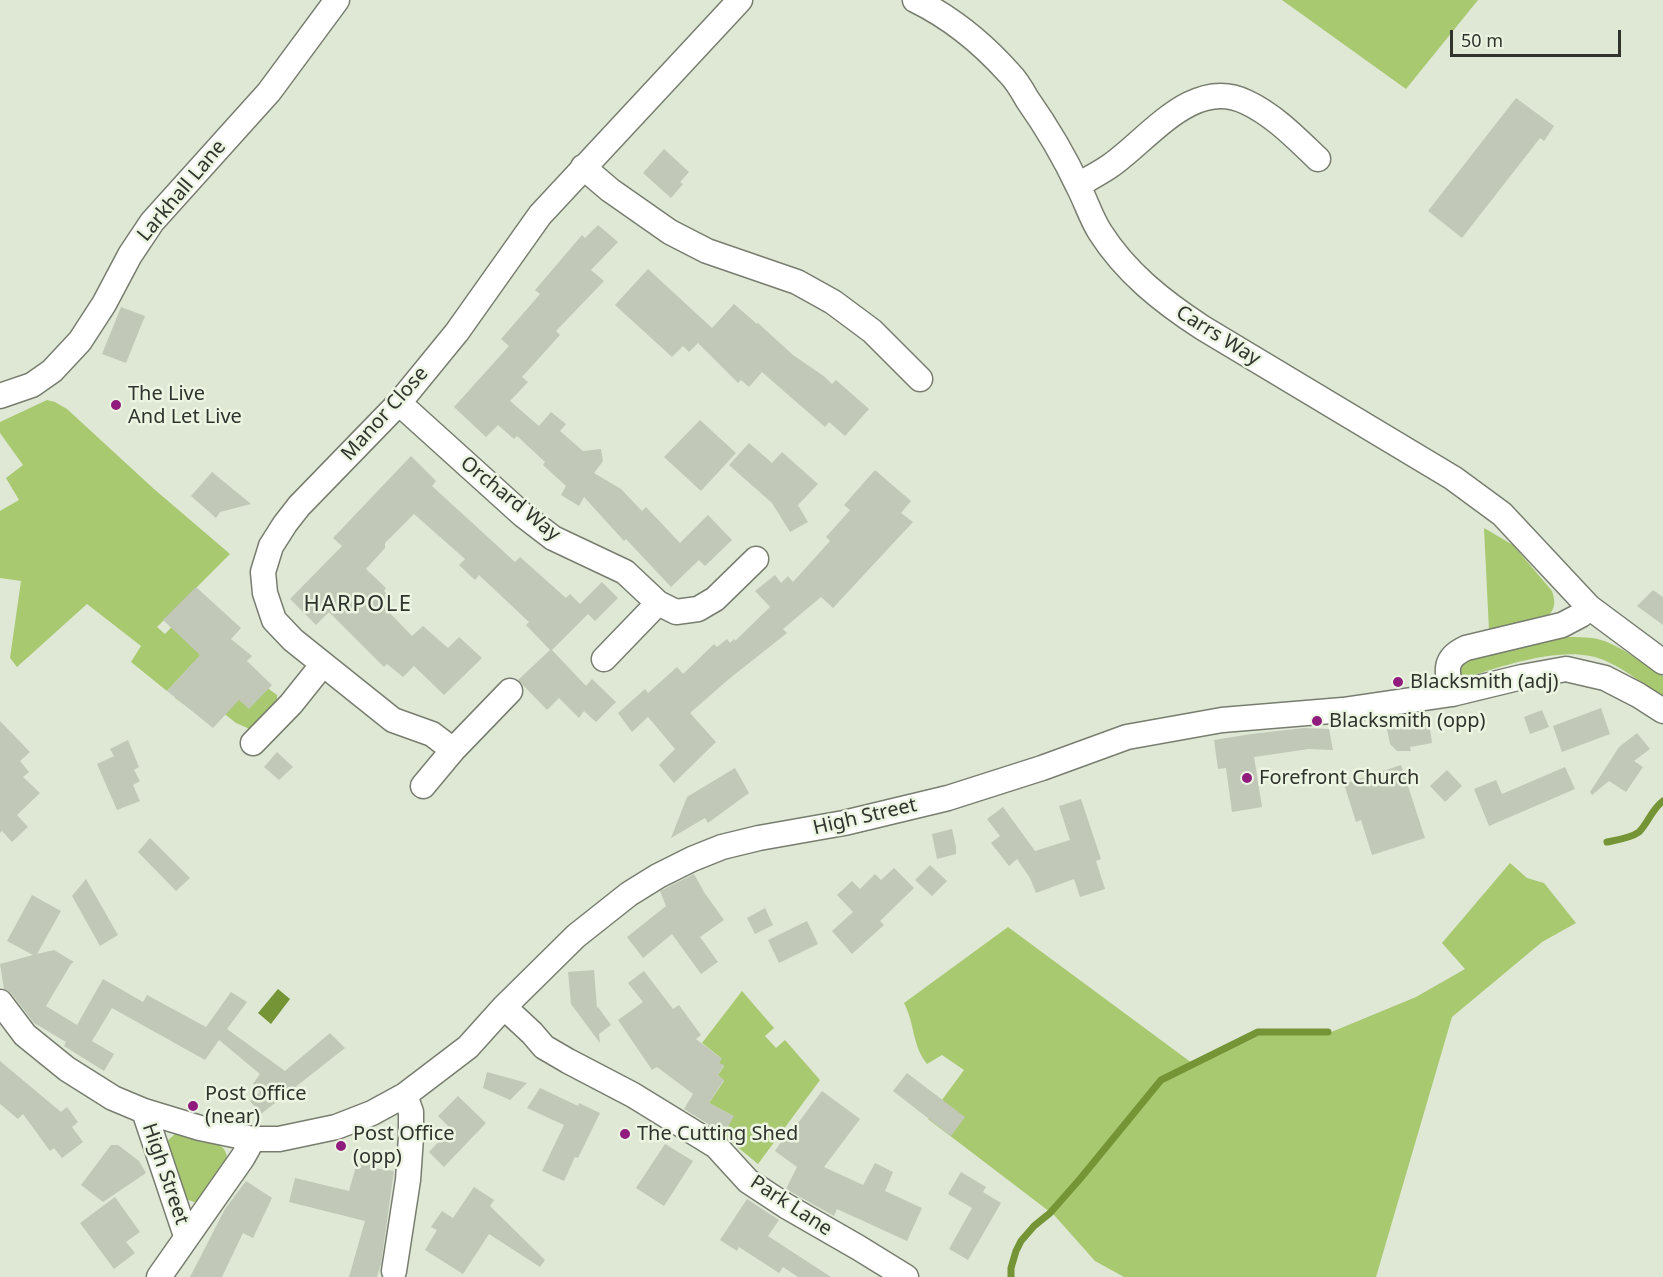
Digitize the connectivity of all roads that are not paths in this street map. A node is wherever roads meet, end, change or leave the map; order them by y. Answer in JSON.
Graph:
{"nodes":[{"id":1,"x":337,"y":0,"type":"edge"},
{"id":2,"x":740,"y":0,"type":"edge"},
{"id":3,"x":915,"y":0,"type":"edge"},
{"id":4,"x":1318,"y":159,"type":"dead end"},
{"id":5,"x":584,"y":167,"type":"junction"},
{"id":6,"x":1078,"y":185,"type":"junction"},
{"id":7,"x":920,"y":379,"type":"dead end"},
{"id":8,"x":0,"y":396,"type":"edge"},
{"id":9,"x":399,"y":403,"type":"junction"},
{"id":10,"x":756,"y":559,"type":"dead end"},
{"id":11,"x":658,"y":603,"type":"junction"},
{"id":12,"x":1589,"y":607,"type":"junction"},
{"id":13,"x":604,"y":659,"type":"dead end"},
{"id":14,"x":1663,"y":662,"type":"edge"},
{"id":15,"x":323,"y":664,"type":"junction"},
{"id":16,"x":510,"y":691,"type":"dead end"},
{"id":17,"x":1452,"y":694,"type":"junction"},
{"id":18,"x":1663,"y":711,"type":"edge"},
{"id":19,"x":253,"y":743,"type":"dead end"},
{"id":20,"x":453,"y":750,"type":"junction"},
{"id":21,"x":423,"y":786,"type":"dead end"},
{"id":22,"x":0,"y":1002,"type":"edge"},
{"id":23,"x":504,"y":1007,"type":"junction"},
{"id":24,"x":405,"y":1095,"type":"junction"},
{"id":25,"x":144,"y":1112,"type":"junction"},
{"id":26,"x":253,"y":1139,"type":"junction"},
{"id":27,"x":186,"y":1236,"type":"junction"},
{"id":28,"x":394,"y":1271,"type":"dead end"},
{"id":29,"x":159,"y":1277,"type":"edge"},
{"id":30,"x":906,"y":1277,"type":"edge"}],
"edges":[{"from":1,"to":8,"type":"street","name":"Larkhall Lane"},
{"from":2,"to":5,"type":"street","name":"Manor Close"},
{"from":3,"to":6,"type":"street","name":"Carrs Way"},
{"from":4,"to":6,"type":"street"},
{"from":5,"to":7,"type":"street"},
{"from":5,"to":9,"type":"street","name":"Manor Close"},
{"from":6,"to":12,"type":"street","name":"Carrs Way"},
{"from":9,"to":11,"type":"street","name":"Orchard Way"},
{"from":9,"to":15,"type":"street","name":"Manor Close"},
{"from":10,"to":11,"type":"street","name":"Orchard Way"},
{"from":11,"to":13,"type":"street"},
{"from":12,"to":14,"type":"street","name":"Carrs Way"},
{"from":12,"to":17,"type":"street"},
{"from":15,"to":19,"type":"street"},
{"from":15,"to":20,"type":"street","name":"Manor Close"},
{"from":16,"to":20,"type":"street"},
{"from":17,"to":18,"type":"street","name":"High Street"},
{"from":17,"to":23,"type":"street","name":"High Street"},
{"from":20,"to":21,"type":"street"},
{"from":22,"to":25,"type":"street","name":"High Street"},
{"from":23,"to":24,"type":"street","name":"High Street"},
{"from":23,"to":30,"type":"street","name":"Park Lane"},
{"from":24,"to":26,"type":"street","name":"High Street"},
{"from":24,"to":28,"type":"street"},
{"from":25,"to":26,"type":"street","name":"High Street"},
{"from":25,"to":27,"type":"street","name":"High Street"},
{"from":26,"to":27,"type":"street"},
{"from":27,"to":29,"type":"street"}]}
